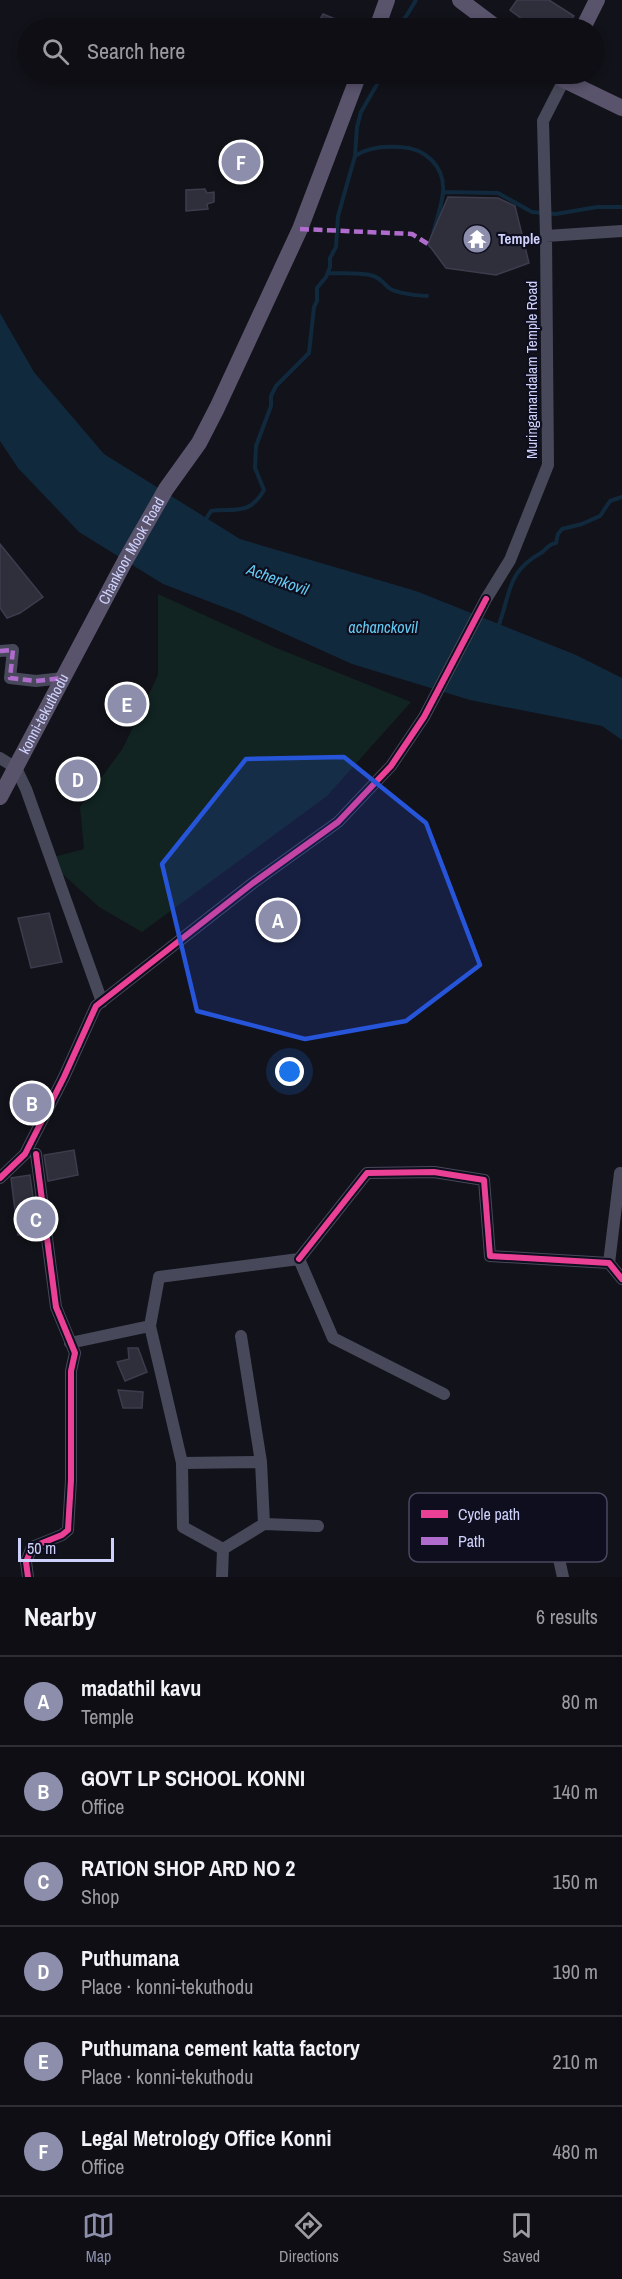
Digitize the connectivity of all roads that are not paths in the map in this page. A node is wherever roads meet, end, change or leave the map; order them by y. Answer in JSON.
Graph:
{"nodes":[{"id":1,"x":387,"y":0,"type":"edge"},
{"id":2,"x":460,"y":0,"type":"edge"},
{"id":3,"x":597,"y":0,"type":"edge"},
{"id":4,"x":381,"y":18,"type":"edge"},
{"id":5,"x":484,"y":18,"type":"edge"},
{"id":6,"x":588,"y":18,"type":"edge"},
{"id":7,"x":354,"y":84,"type":"edge"},
{"id":8,"x":559,"y":84,"type":"edge"},
{"id":9,"x":577,"y":84,"type":"edge"},
{"id":10,"x":622,"y":108,"type":"edge"},
{"id":11,"x":622,"y":231,"type":"edge"},
{"id":12,"x":546,"y":236,"type":"junction"},
{"id":13,"x":0,"y":651,"type":"edge"},
{"id":14,"x":67,"y":670,"type":"junction"},
{"id":15,"x":0,"y":758,"type":"edge"},
{"id":16,"x":15,"y":768,"type":"junction"},
{"id":17,"x":0,"y":797,"type":"edge"},
{"id":18,"x":102,"y":1002,"type":"junction"},
{"id":19,"x":36,"y":1154,"type":"dead end"},
{"id":20,"x":620,"y":1173,"type":"dead end"},
{"id":21,"x":0,"y":1178,"type":"edge"},
{"id":22,"x":299,"y":1259,"type":"junction"},
{"id":23,"x":609,"y":1263,"type":"junction"},
{"id":24,"x":622,"y":1279,"type":"edge"},
{"id":25,"x":150,"y":1326,"type":"junction"},
{"id":26,"x":241,"y":1336,"type":"dead end"},
{"id":27,"x":70,"y":1343,"type":"junction"},
{"id":28,"x":444,"y":1394,"type":"dead end"},
{"id":29,"x":261,"y":1462,"type":"junction"},
{"id":30,"x":182,"y":1463,"type":"junction"},
{"id":31,"x":264,"y":1524,"type":"junction"},
{"id":32,"x":318,"y":1526,"type":"dead end"},
{"id":33,"x":223,"y":1549,"type":"junction"},
{"id":34,"x":560,"y":1562,"type":"edge"},
{"id":35,"x":28,"y":1577,"type":"edge"},
{"id":36,"x":222,"y":1577,"type":"edge"},
{"id":37,"x":563,"y":1577,"type":"edge"}],
"edges":[{"from":1,"to":4,"type":"main road"},
{"from":2,"to":5,"type":"main road"},
{"from":3,"to":6,"type":"main road"},
{"from":7,"to":14,"type":"main road","name":"Chankoor Mook Road"},
{"from":8,"to":12,"type":"street","name":"Muringamandalam Temple Road"},
{"from":9,"to":10,"type":"main road"},
{"from":11,"to":12,"type":"street"},
{"from":12,"to":18,"type":"street","name":"Muringamandalam Temple Road"},
{"from":13,"to":14,"type":"street"},
{"from":14,"to":16,"type":"main road","name":"konni-tekuthodu"},
{"from":15,"to":16,"type":"street"},
{"from":16,"to":17,"type":"main road","name":"konni-tekuthodu"},
{"from":16,"to":18,"type":"street"},
{"from":18,"to":21,"type":"street","name":"Muringamandalam Temple Road"},
{"from":19,"to":27,"type":"street"},
{"from":20,"to":23,"type":"street"},
{"from":22,"to":23,"type":"street"},
{"from":22,"to":25,"type":"street"},
{"from":22,"to":28,"type":"street"},
{"from":23,"to":24,"type":"street"},
{"from":25,"to":27,"type":"street"},
{"from":25,"to":30,"type":"street"},
{"from":26,"to":29,"type":"street"},
{"from":27,"to":35,"type":"street"},
{"from":29,"to":30,"type":"street"},
{"from":29,"to":31,"type":"street"},
{"from":30,"to":33,"type":"street"},
{"from":31,"to":32,"type":"street"},
{"from":31,"to":33,"type":"street"},
{"from":33,"to":36,"type":"street"},
{"from":34,"to":37,"type":"street"}]}
